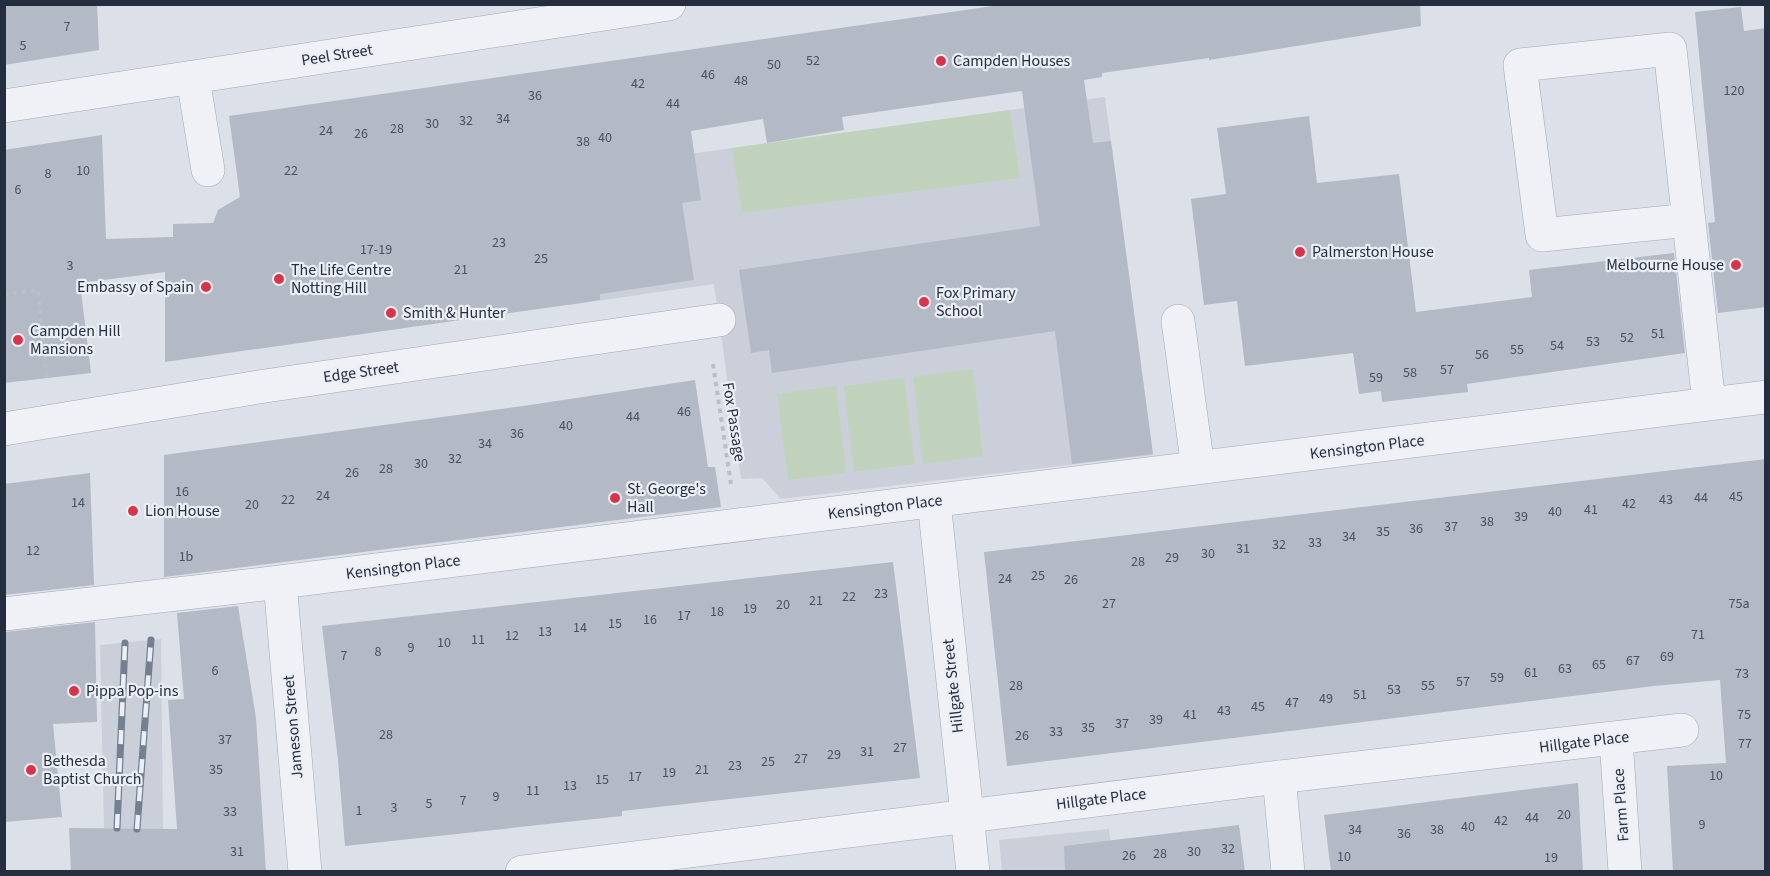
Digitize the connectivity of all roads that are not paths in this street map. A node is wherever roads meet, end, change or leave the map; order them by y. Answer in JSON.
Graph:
{"nodes":[{"id":1,"x":669,"y":4,"type":"edge"},
{"id":2,"x":193,"y":78,"type":"junction"},
{"id":3,"x":4,"y":106,"type":"edge"},
{"id":4,"x":208,"y":170,"type":"dead end"},
{"id":5,"x":1689,"y":220,"type":"junction"},
{"id":6,"x":713,"y":321,"type":"road end"},
{"id":7,"x":1178,"y":321,"type":"dead end"},
{"id":8,"x":1766,"y":397,"type":"edge"},
{"id":9,"x":1708,"y":404,"type":"junction"},
{"id":10,"x":4,"y":429,"type":"edge"},
{"id":11,"x":1198,"y":468,"type":"junction"},
{"id":12,"x":934,"y":501,"type":"junction"},
{"id":13,"x":280,"y":582,"type":"junction"},
{"id":14,"x":4,"y":614,"type":"edge"},
{"id":15,"x":1682,"y":730,"type":"dead end"},
{"id":16,"x":1616,"y":739,"type":"junction"},
{"id":17,"x":1279,"y":777,"type":"junction"},
{"id":18,"x":968,"y":817,"type":"junction"},
{"id":19,"x":582,"y":868,"type":"edge"},
{"id":20,"x":305,"y":872,"type":"edge"},
{"id":21,"x":522,"y":872,"type":"edge"},
{"id":22,"x":973,"y":872,"type":"edge"},
{"id":23,"x":1288,"y":872,"type":"edge"},
{"id":24,"x":1625,"y":872,"type":"edge"}],
"edges":[{"from":1,"to":2,"type":"street","name":"Peel Street"},
{"from":2,"to":3,"type":"street","name":"Peel Street"},
{"from":2,"to":4,"type":"street"},
{"from":5,"to":5,"type":"street"},
{"from":5,"to":9,"type":"street"},
{"from":6,"to":10,"type":"street","name":"Edge Street"},
{"from":7,"to":11,"type":"street"},
{"from":8,"to":9,"type":"street","name":"Kensington Place"},
{"from":9,"to":11,"type":"street","name":"Kensington Place"},
{"from":11,"to":12,"type":"street","name":"Kensington Place"},
{"from":12,"to":13,"type":"street","name":"Kensington Place"},
{"from":12,"to":18,"type":"street","name":"Hillgate Street"},
{"from":13,"to":14,"type":"street","name":"Kensington Place"},
{"from":13,"to":20,"type":"street","name":"Jameson Street"},
{"from":15,"to":16,"type":"street","name":"Hillgate Place"},
{"from":16,"to":17,"type":"street","name":"Hillgate Place"},
{"from":16,"to":24,"type":"street","name":"Farm Place"},
{"from":17,"to":18,"type":"street","name":"Hillgate Place"},
{"from":17,"to":23,"type":"street"},
{"from":18,"to":19,"type":"street","name":"Hillgate Place"},
{"from":18,"to":22,"type":"street","name":"Hillgate Street"},
{"from":19,"to":21,"type":"street","name":"Hillgate Place"}]}
